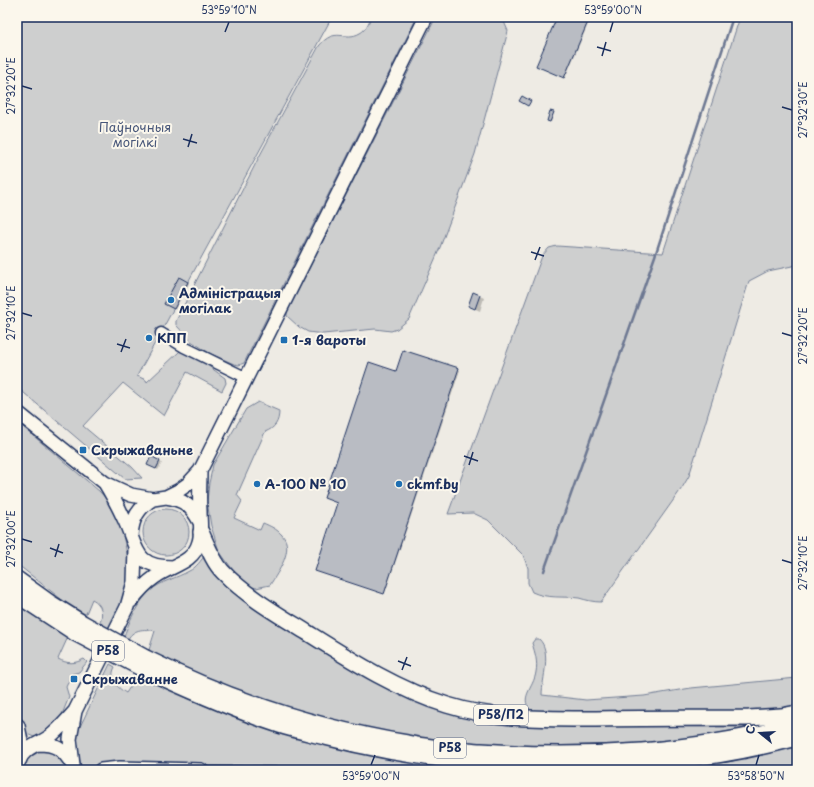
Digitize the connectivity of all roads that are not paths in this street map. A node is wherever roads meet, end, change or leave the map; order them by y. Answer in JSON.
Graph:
{"nodes":[{"id":1,"x":426,"y":17,"type":"edge"},
{"id":2,"x":161,"y":333,"type":"dead end"},
{"id":3,"x":247,"y":378,"type":"junction"},
{"id":4,"x":17,"y":412,"type":"edge"},
{"id":5,"x":200,"y":471,"type":"junction"},
{"id":6,"x":105,"y":483,"type":"junction"},
{"id":7,"x":159,"y":498,"type":"junction"},
{"id":8,"x":201,"y":527,"type":"junction"},
{"id":9,"x":133,"y":543,"type":"junction"},
{"id":10,"x":173,"y":567,"type":"junction"},
{"id":11,"x":17,"y":579,"type":"edge"},
{"id":12,"x":17,"y":595,"type":"edge"},
{"id":13,"x":128,"y":604,"type":"junction"},
{"id":14,"x":78,"y":627,"type":"junction"},
{"id":15,"x":144,"y":663,"type":"junction"},
{"id":16,"x":75,"y":711,"type":"junction"},
{"id":17,"x":797,"y":713,"type":"edge"},
{"id":18,"x":797,"y":724,"type":"edge"},
{"id":19,"x":17,"y":726,"type":"edge"},
{"id":20,"x":793,"y":740,"type":"edge"},
{"id":21,"x":38,"y":744,"type":"junction"},
{"id":22,"x":18,"y":763,"type":"edge"},
{"id":23,"x":73,"y":767,"type":"edge"},
{"id":24,"x":563,"y":767,"type":"junction"},
{"id":25,"x":101,"y":770,"type":"edge"},
{"id":26,"x":201,"y":770,"type":"edge"},
{"id":27,"x":538,"y":770,"type":"edge"}],
"edges":[{"from":1,"to":3,"type":"main road"},
{"from":2,"to":3,"type":"street"},
{"from":3,"to":5,"type":"main road"},
{"from":4,"to":6,"type":"main road","number":"Р58/П2"},
{"from":5,"to":7,"type":"main road"},
{"from":5,"to":8,"type":"main road"},
{"from":6,"to":7,"type":"main road","number":"Р58/П2"},
{"from":6,"to":9,"type":"main road","number":"Р58/П2"},
{"from":7,"to":8,"type":"main road","number":"Р58/П2"},
{"from":7,"to":9,"type":"main road"},
{"from":8,"to":10,"type":"main road"},
{"from":8,"to":17,"type":"highway","number":"Р58/П2"},
{"from":9,"to":10,"type":"main road","number":"Р58/П2"},
{"from":9,"to":13,"type":"main road"},
{"from":10,"to":13,"type":"main road"},
{"from":11,"to":14,"type":"highway","number":"Р58"},
{"from":12,"to":14,"type":"highway","number":"Р58"},
{"from":13,"to":16,"type":"main road"},
{"from":14,"to":15,"type":"highway","number":"Р58","bridge":true},
{"from":15,"to":18,"type":"highway","number":"Р58"},
{"from":15,"to":24,"type":"highway","number":"Р58"},
{"from":16,"to":21,"type":"main road"},
{"from":16,"to":23,"type":"main road"},
{"from":19,"to":22,"type":"highway"},
{"from":20,"to":24,"type":"highway","number":"Р58"},
{"from":21,"to":22,"type":"main road"},
{"from":21,"to":23,"type":"main road"},
{"from":24,"to":27,"type":"main road"},
{"from":25,"to":26,"type":"main road"}]}
